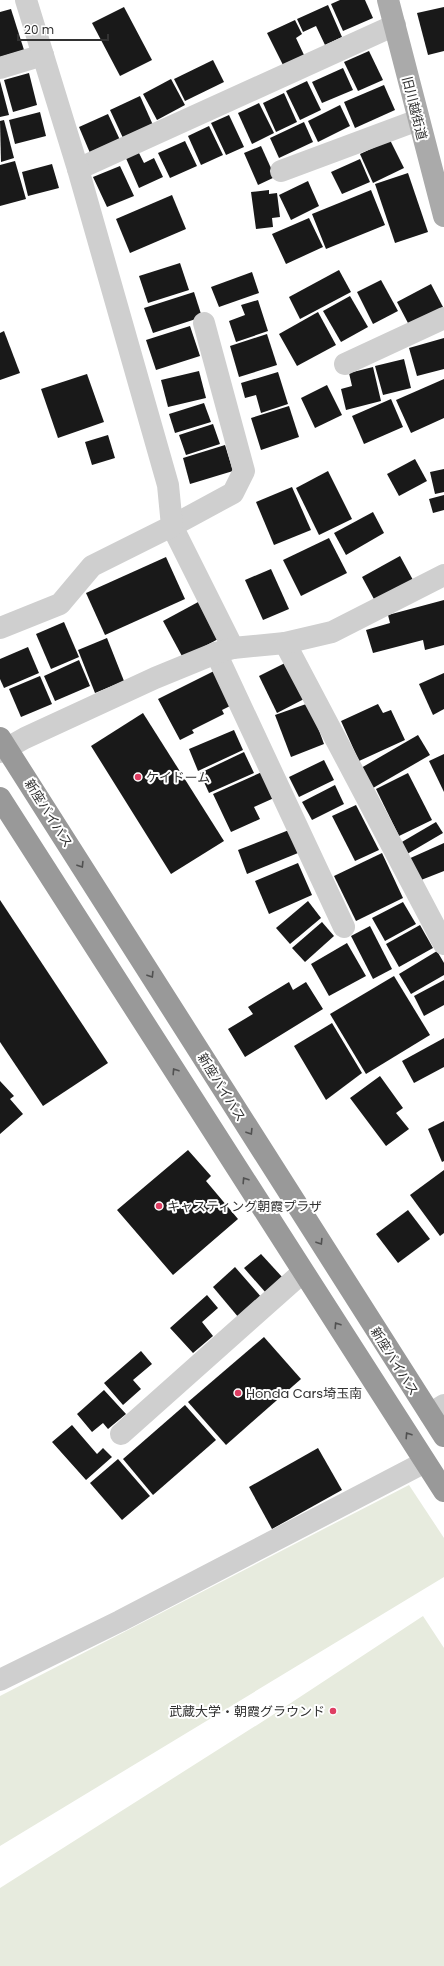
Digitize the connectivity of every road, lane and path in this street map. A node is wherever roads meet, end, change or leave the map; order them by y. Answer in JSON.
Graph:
{"nodes":[{"id":1,"x":26,"y":0,"type":"edge"},
{"id":2,"x":388,"y":0,"type":"edge"},
{"id":3,"x":395,"y":25,"type":"junction"},
{"id":4,"x":43,"y":55,"type":"junction"},
{"id":5,"x":0,"y":68,"type":"edge"},
{"id":6,"x":418,"y":120,"type":"junction"},
{"id":7,"x":78,"y":169,"type":"junction"},
{"id":8,"x":281,"y":171,"type":"dead end"},
{"id":9,"x":444,"y":216,"type":"edge"},
{"id":10,"x":444,"y":318,"type":"edge"},
{"id":11,"x":204,"y":323,"type":"dead end"},
{"id":12,"x":345,"y":364,"type":"dead end"},
{"id":13,"x":172,"y":526,"type":"junction"},
{"id":14,"x":444,"y":575,"type":"edge"},
{"id":15,"x":0,"y":628,"type":"edge"},
{"id":16,"x":285,"y":643,"type":"junction"},
{"id":17,"x":225,"y":650,"type":"junction"},
{"id":18,"x":2,"y":746,"type":"edge"},
{"id":19,"x":0,"y":798,"type":"edge"},
{"id":20,"x":344,"y":927,"type":"dead end"},
{"id":21,"x":444,"y":944,"type":"edge"},
{"id":22,"x":303,"y":1272,"type":"junction"},
{"id":23,"x":437,"y":1410,"type":"edge"},
{"id":24,"x":121,"y":1434,"type":"dead end"},
{"id":25,"x":444,"y":1436,"type":"edge"},
{"id":26,"x":425,"y":1462,"type":"junction"},
{"id":27,"x":444,"y":1491,"type":"edge"},
{"id":28,"x":0,"y":1680,"type":"edge"}],
"edges":[{"from":1,"to":4,"type":"street"},
{"from":2,"to":3,"type":"main road","name":"旧川越街道"},
{"from":3,"to":6,"type":"main road","name":"旧川越街道"},
{"from":3,"to":7,"type":"street"},
{"from":4,"to":5,"type":"street"},
{"from":4,"to":7,"type":"street"},
{"from":6,"to":8,"type":"street"},
{"from":6,"to":9,"type":"main road","name":"旧川越街道"},
{"from":7,"to":13,"type":"street"},
{"from":10,"to":12,"type":"street"},
{"from":11,"to":13,"type":"street"},
{"from":13,"to":15,"type":"street"},
{"from":13,"to":17,"type":"street"},
{"from":14,"to":16,"type":"street"},
{"from":16,"to":17,"type":"street"},
{"from":16,"to":21,"type":"street"},
{"from":17,"to":18,"type":"street"},
{"from":17,"to":20,"type":"street"},
{"from":18,"to":23,"type":"highway","name":"新座バイパス","one_way":true},
{"from":22,"to":19,"type":"highway","one_way":true},
{"from":22,"to":24,"type":"street"},
{"from":26,"to":22,"type":"highway","one_way":true},
{"from":23,"to":25,"type":"highway","name":"新座バイパス"},
{"from":26,"to":27,"type":"highway"},
{"from":26,"to":28,"type":"street"}]}
